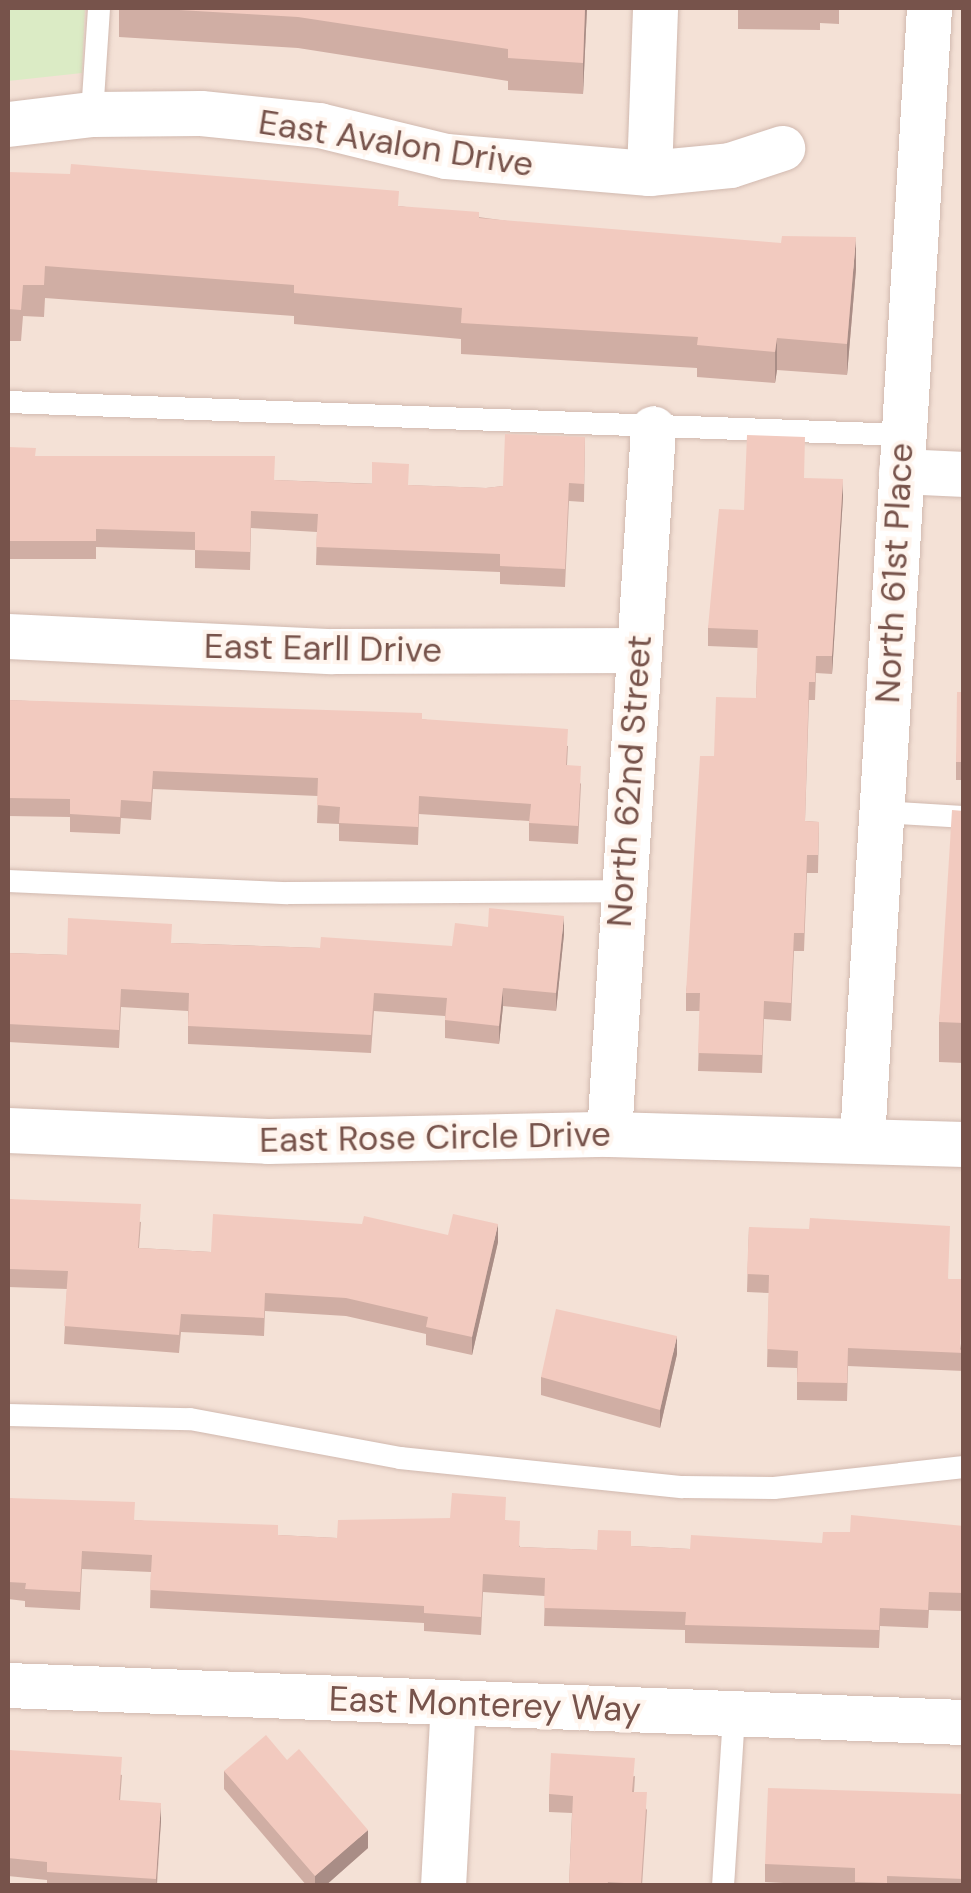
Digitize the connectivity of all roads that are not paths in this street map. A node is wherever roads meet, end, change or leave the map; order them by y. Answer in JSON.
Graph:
{"nodes":[{"id":1,"x":99,"y":8,"type":"edge"},
{"id":2,"x":656,"y":8,"type":"edge"},
{"id":3,"x":928,"y":8,"type":"edge"},
{"id":4,"x":92,"y":114,"type":"junction"},
{"id":5,"x":8,"y":124,"type":"edge"},
{"id":6,"x":782,"y":148,"type":"dead end"},
{"id":7,"x":649,"y":173,"type":"junction"},
{"id":8,"x":8,"y":402,"type":"edge"},
{"id":9,"x":653,"y":428,"type":"junction"},
{"id":10,"x":902,"y":453,"type":"junction"},
{"id":11,"x":964,"y":474,"type":"edge"},
{"id":12,"x":8,"y":636,"type":"edge"},
{"id":13,"x":639,"y":650,"type":"junction"},
{"id":14,"x":880,"y":812,"type":"junction"},
{"id":15,"x":964,"y":817,"type":"edge"},
{"id":16,"x":8,"y":882,"type":"edge"},
{"id":17,"x":620,"y":890,"type":"junction"},
{"id":18,"x":8,"y":1130,"type":"edge"},
{"id":19,"x":609,"y":1134,"type":"junction"},
{"id":20,"x":862,"y":1139,"type":"junction"},
{"id":21,"x":964,"y":1144,"type":"edge"},
{"id":22,"x":8,"y":1415,"type":"edge"},
{"id":23,"x":964,"y":1467,"type":"edge"},
{"id":24,"x":8,"y":1685,"type":"edge"},
{"id":25,"x":453,"y":1702,"type":"junction"},
{"id":26,"x":734,"y":1714,"type":"junction"},
{"id":27,"x":964,"y":1722,"type":"edge"},
{"id":28,"x":442,"y":1886,"type":"edge"},
{"id":29,"x":724,"y":1886,"type":"edge"}],
"edges":[{"from":1,"to":4,"type":"lane"},
{"from":2,"to":7,"type":"street"},
{"from":3,"to":10,"type":"street","name":"North 61st Place"},
{"from":4,"to":5,"type":"street","name":"East Avalon Drive"},
{"from":4,"to":7,"type":"street","name":"East Avalon Drive"},
{"from":6,"to":7,"type":"street","name":"East Avalon Drive"},
{"from":8,"to":9,"type":"lane"},
{"from":9,"to":10,"type":"lane"},
{"from":9,"to":13,"type":"street","name":"North 62nd Street"},
{"from":10,"to":11,"type":"street"},
{"from":10,"to":14,"type":"street","name":"North 61st Place"},
{"from":12,"to":13,"type":"street","name":"East Earll Drive"},
{"from":13,"to":17,"type":"street","name":"North 62nd Street"},
{"from":14,"to":15,"type":"lane"},
{"from":14,"to":20,"type":"street","name":"North 61st Place"},
{"from":16,"to":17,"type":"lane"},
{"from":17,"to":19,"type":"street","name":"North 62nd Street"},
{"from":18,"to":19,"type":"street","name":"East Rose Circle Drive"},
{"from":19,"to":20,"type":"street","name":"East Rose Circle Drive"},
{"from":20,"to":21,"type":"street","name":"East Rose Circle Drive"},
{"from":22,"to":23,"type":"lane"},
{"from":24,"to":25,"type":"street","name":"East Monterey Way"},
{"from":25,"to":26,"type":"street","name":"East Monterey Way"},
{"from":25,"to":28,"type":"street"},
{"from":26,"to":27,"type":"street","name":"East Monterey Way"},
{"from":26,"to":29,"type":"lane"}]}
